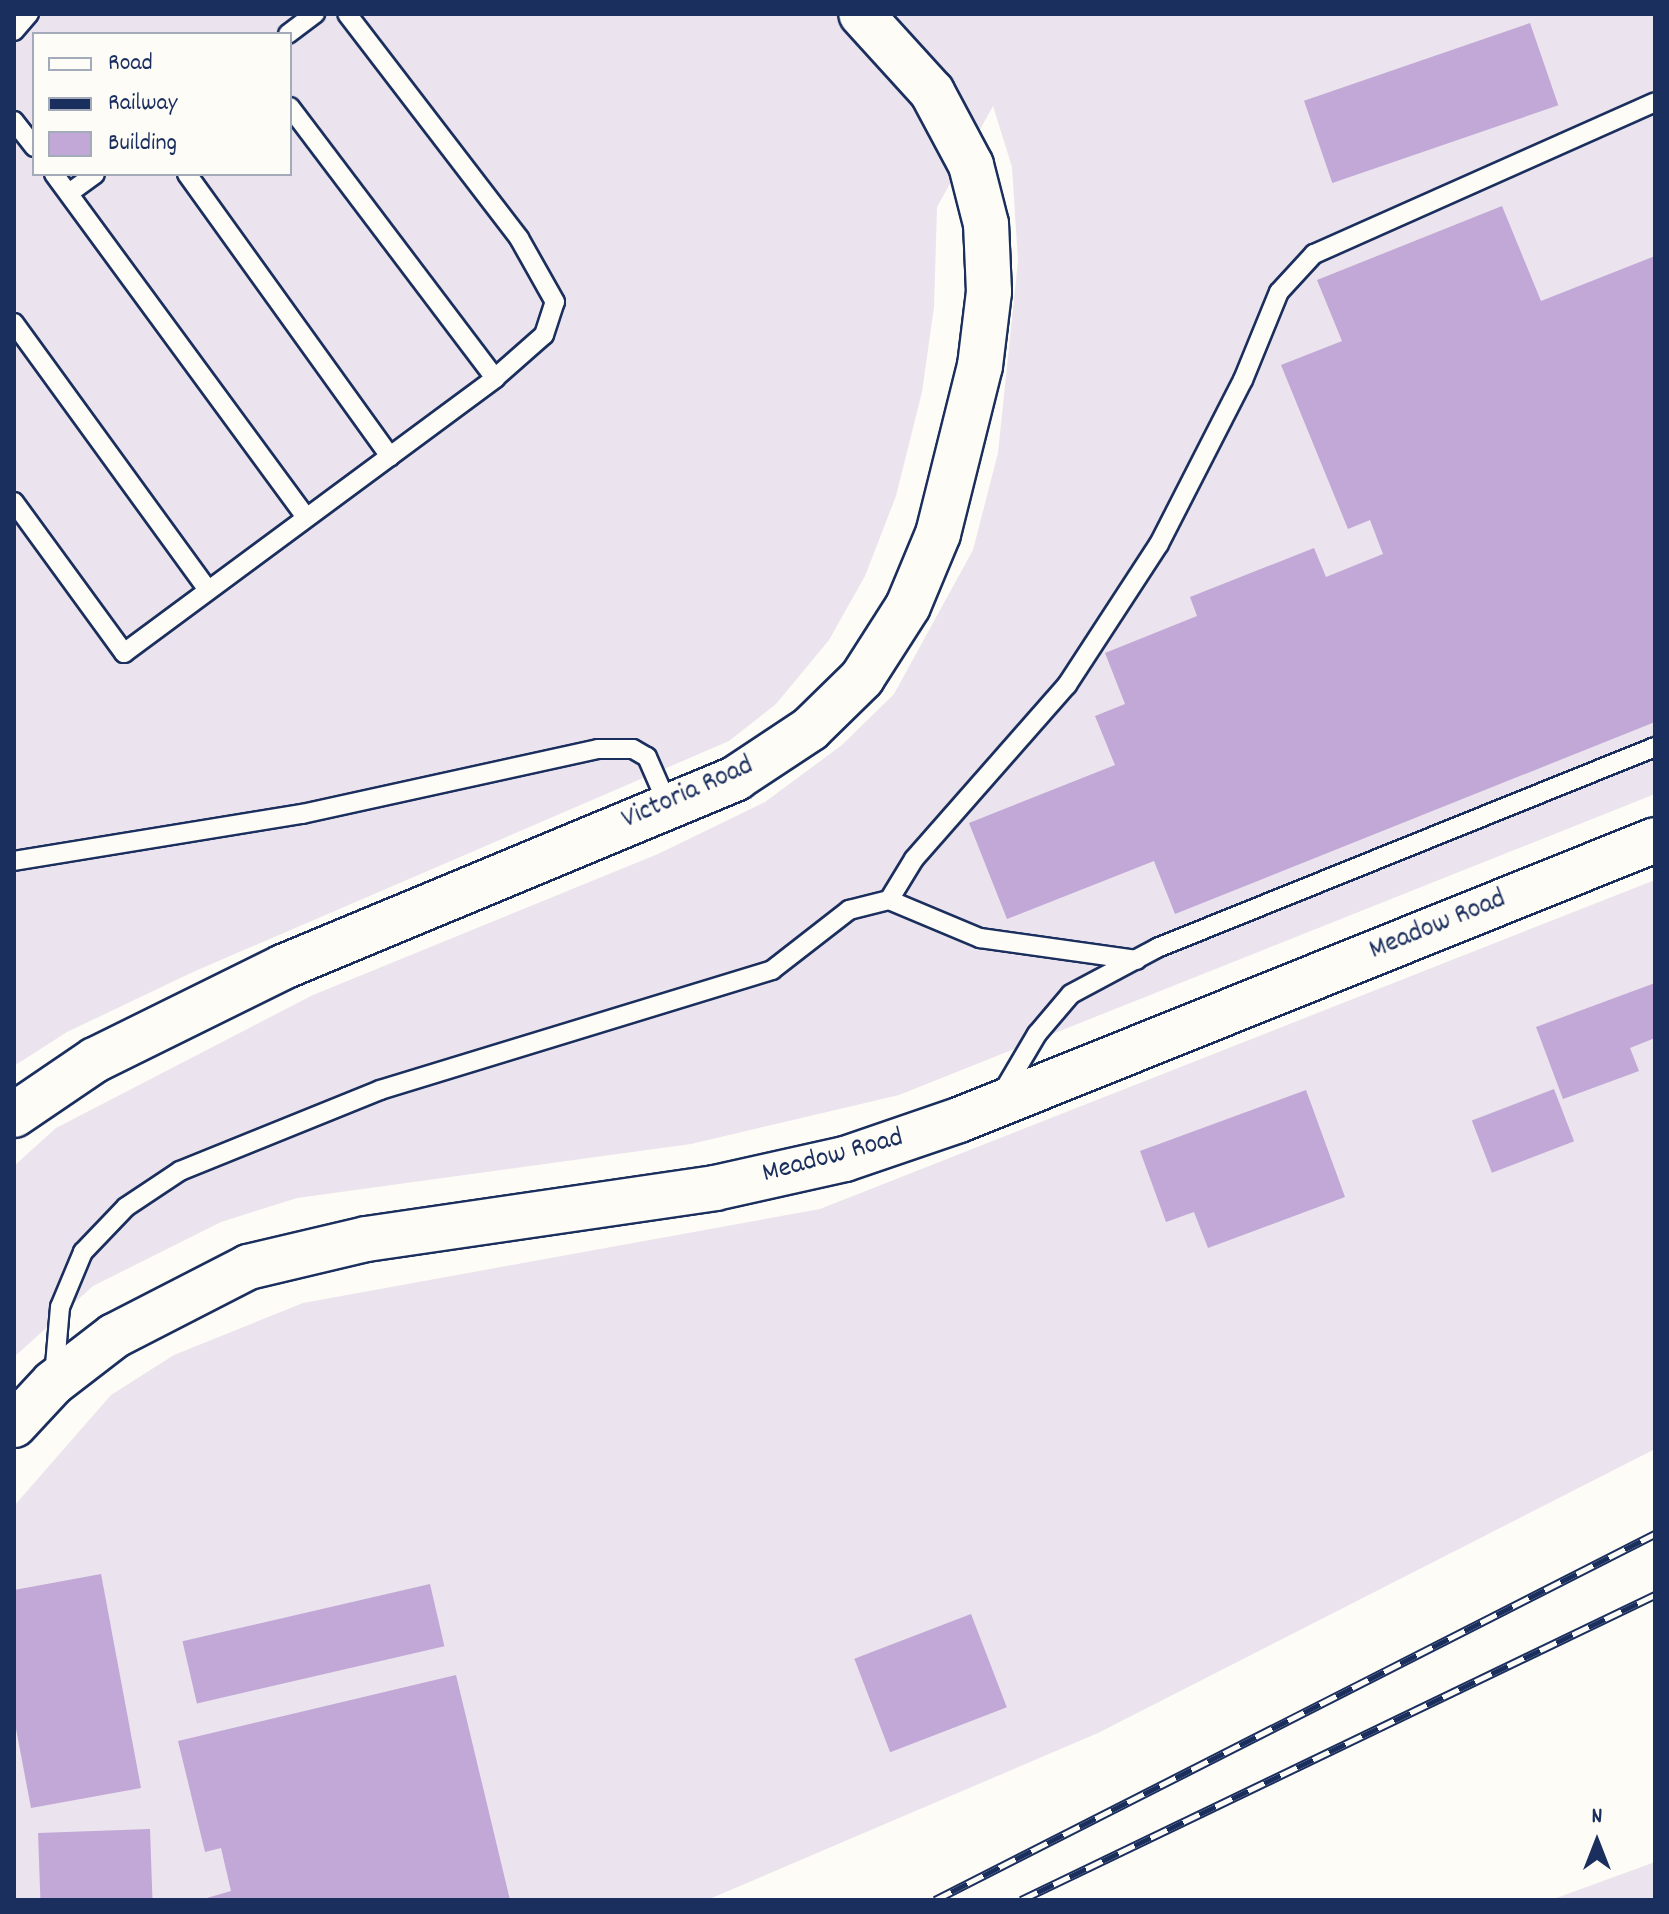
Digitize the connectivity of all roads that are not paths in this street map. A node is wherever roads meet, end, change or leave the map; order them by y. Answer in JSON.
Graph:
{"nodes":[{"id":1,"x":29,"y":14,"type":"edge"},
{"id":2,"x":315,"y":14,"type":"edge"},
{"id":3,"x":347,"y":14,"type":"edge"},
{"id":4,"x":861,"y":14,"type":"edge"},
{"id":5,"x":14,"y":31,"type":"edge"},
{"id":6,"x":291,"y":32,"type":"edge"},
{"id":7,"x":1655,"y":102,"type":"edge"},
{"id":8,"x":292,"y":110,"type":"edge"},
{"id":9,"x":14,"y":121,"type":"edge"},
{"id":10,"x":32,"y":144,"type":"edge"},
{"id":11,"x":56,"y":176,"type":"edge"},
{"id":12,"x":92,"y":176,"type":"edge"},
{"id":13,"x":188,"y":176,"type":"edge"},
{"id":14,"x":69,"y":193,"type":"junction"},
{"id":15,"x":14,"y":323,"type":"edge"},
{"id":16,"x":495,"y":378,"type":"junction"},
{"id":17,"x":390,"y":457,"type":"junction"},
{"id":18,"x":14,"y":502,"type":"edge"},
{"id":19,"x":306,"y":517,"type":"junction"},
{"id":20,"x":206,"y":587,"type":"junction"},
{"id":21,"x":1655,"y":747,"type":"edge"},
{"id":22,"x":668,"y":805,"type":"junction"},
{"id":23,"x":1655,"y":840,"type":"edge"},
{"id":24,"x":14,"y":861,"type":"edge"},
{"id":25,"x":889,"y":900,"type":"junction"},
{"id":26,"x":1136,"y":960,"type":"junction"},
{"id":27,"x":996,"y":1104,"type":"junction"},
{"id":28,"x":14,"y":1115,"type":"edge"},
{"id":29,"x":53,"y":1383,"type":"junction"},
{"id":30,"x":14,"y":1425,"type":"edge"}],
"edges":[{"from":1,"to":5,"type":"lane"},
{"from":2,"to":6,"type":"lane"},
{"from":3,"to":16,"type":"lane"},
{"from":4,"to":22,"type":"main road","name":"Victoria Road"},
{"from":7,"to":25,"type":"lane"},
{"from":8,"to":16,"type":"lane"},
{"from":9,"to":10,"type":"lane"},
{"from":11,"to":14,"type":"lane"},
{"from":12,"to":14,"type":"lane"},
{"from":13,"to":17,"type":"lane"},
{"from":14,"to":19,"type":"lane"},
{"from":15,"to":20,"type":"lane"},
{"from":16,"to":17,"type":"lane"},
{"from":17,"to":19,"type":"lane"},
{"from":18,"to":20,"type":"lane"},
{"from":19,"to":20,"type":"lane"},
{"from":21,"to":26,"type":"lane"},
{"from":22,"to":24,"type":"lane"},
{"from":22,"to":28,"type":"main road","name":"Victoria Road"},
{"from":23,"to":27,"type":"main road","name":"Meadow Road"},
{"from":25,"to":26,"type":"lane"},
{"from":25,"to":29,"type":"lane"},
{"from":26,"to":27,"type":"lane"},
{"from":27,"to":29,"type":"main road","name":"Meadow Road"},
{"from":29,"to":30,"type":"main road","name":"Meadow Road"}]}
